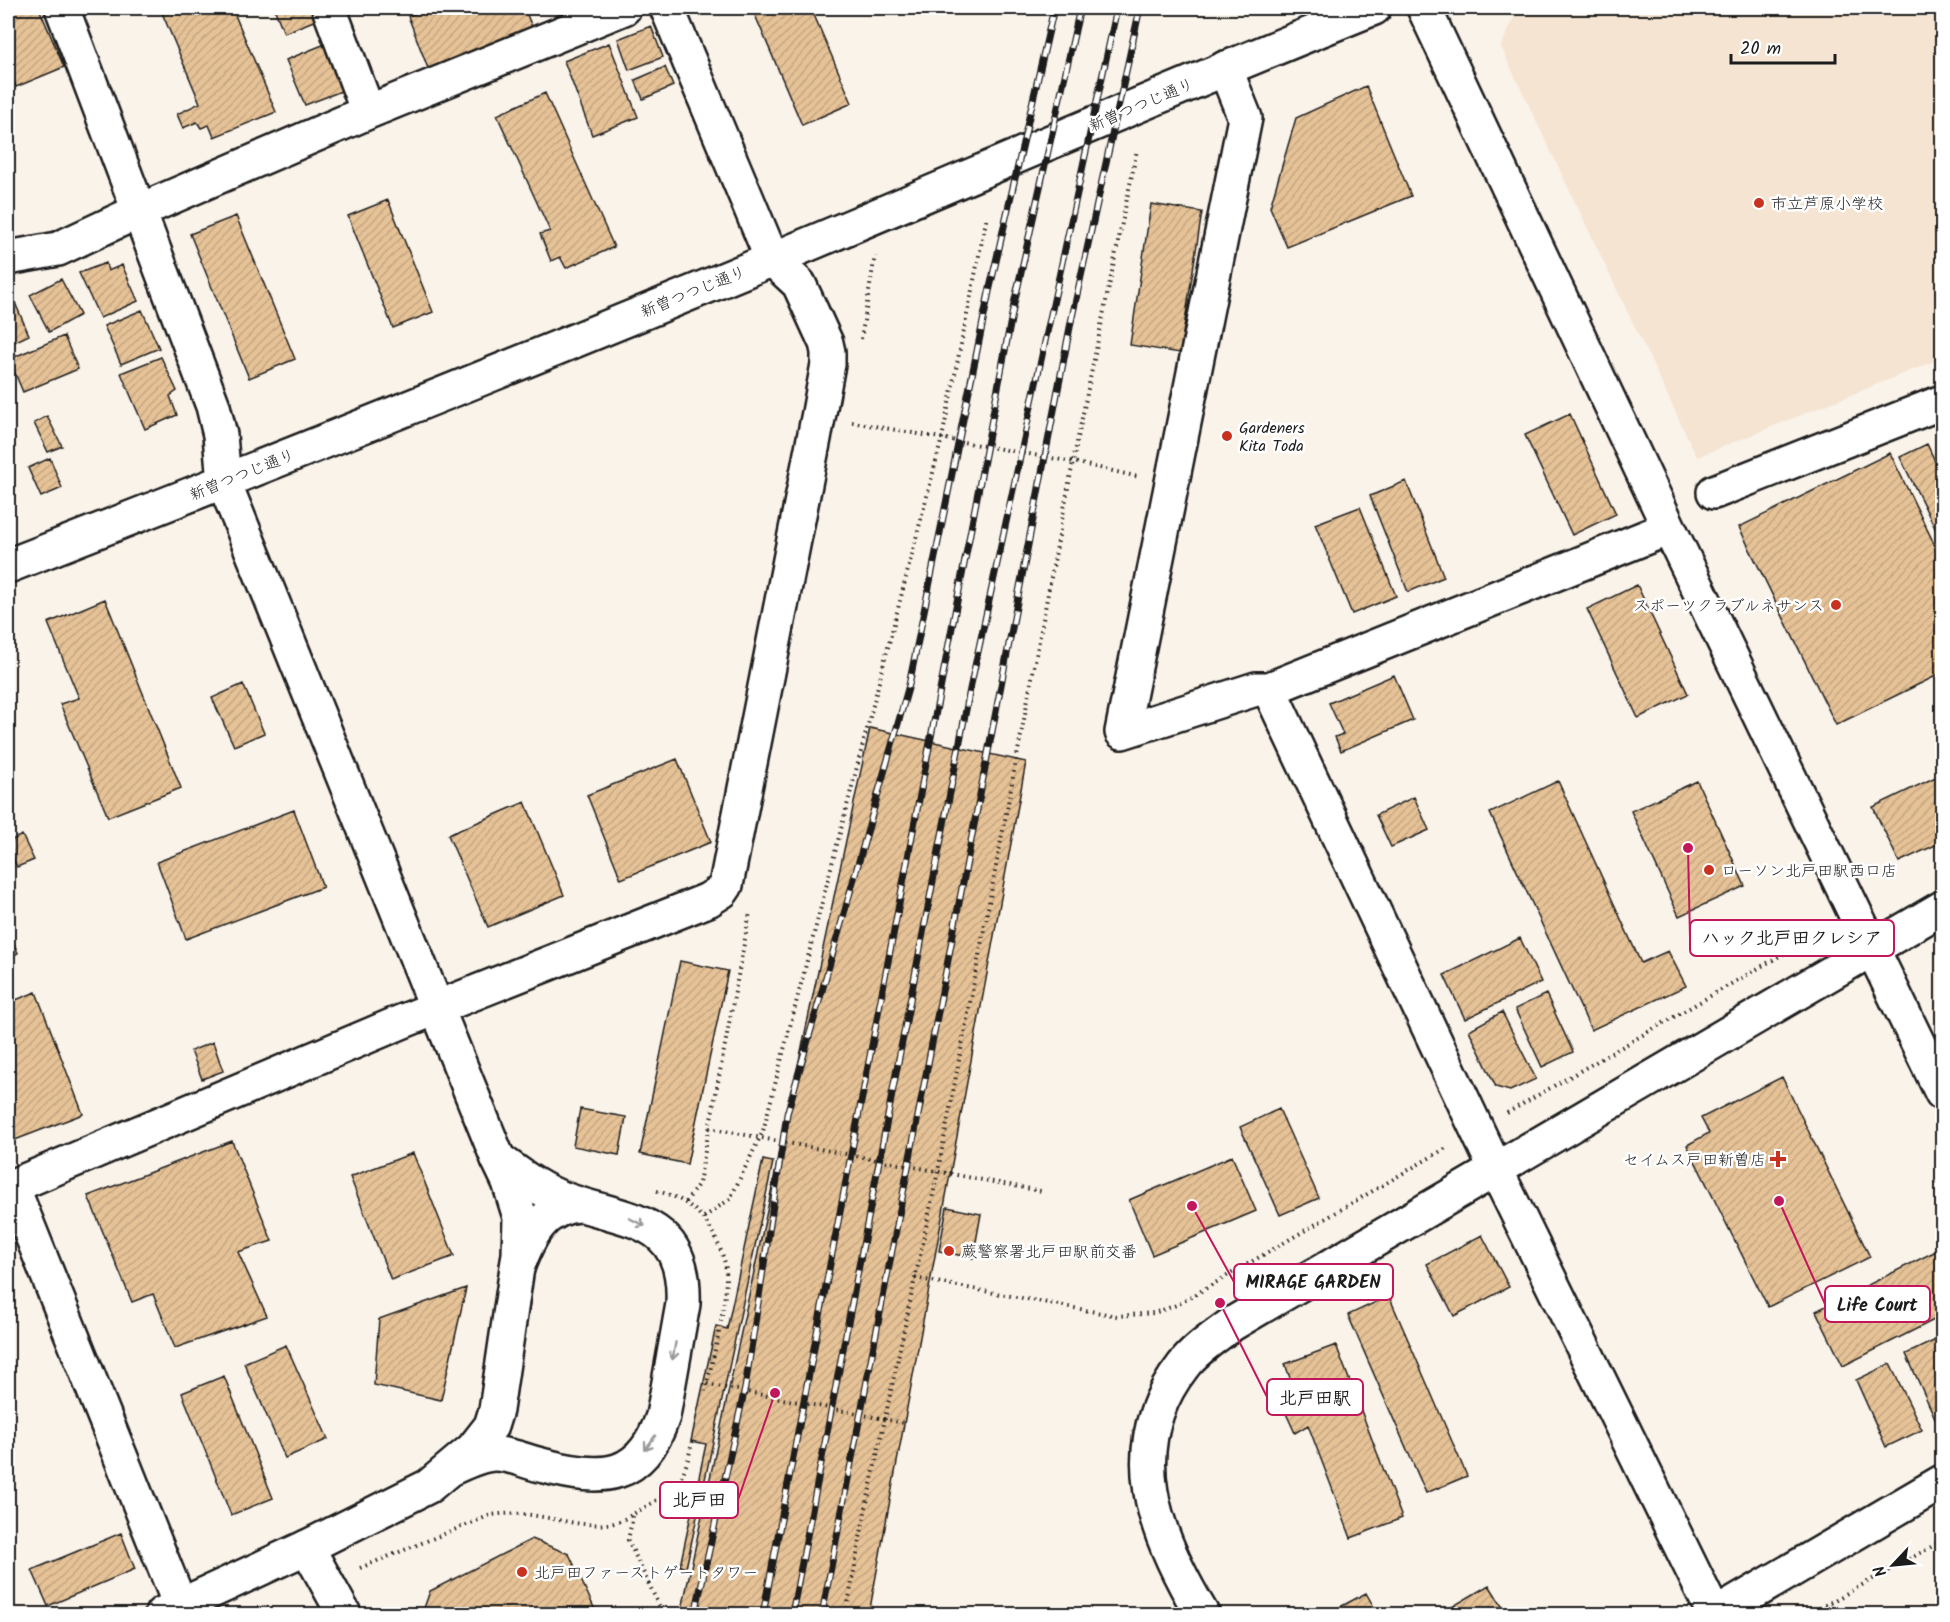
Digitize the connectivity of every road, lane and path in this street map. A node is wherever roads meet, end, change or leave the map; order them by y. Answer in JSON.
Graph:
{"nodes":[{"id":1,"x":62,"y":8,"type":"edge"},
{"id":2,"x":329,"y":8,"type":"edge"},
{"id":3,"x":624,"y":8,"type":"edge"},
{"id":4,"x":667,"y":8,"type":"edge"},
{"id":5,"x":1374,"y":8,"type":"edge"},
{"id":6,"x":1424,"y":8,"type":"edge"},
{"id":7,"x":1224,"y":68,"type":"junction"},
{"id":8,"x":368,"y":112,"type":"junction"},
{"id":9,"x":1137,"y":150,"type":"dead end"},
{"id":10,"x":139,"y":211,"type":"junction"},
{"id":11,"x":987,"y":216,"type":"dead end"},
{"id":12,"x":8,"y":258,"type":"edge"},
{"id":13,"x":772,"y":259,"type":"junction"},
{"id":14,"x":1941,"y":406,"type":"edge"},
{"id":15,"x":819,"y":413,"type":"junction"},
{"id":16,"x":942,"y":438,"type":"junction"},
{"id":17,"x":1073,"y":462,"type":"junction"},
{"id":18,"x":224,"y":482,"type":"junction"},
{"id":19,"x":1172,"y":485,"type":"junction"},
{"id":20,"x":1714,"y":492,"type":"dead end"},
{"id":21,"x":1669,"y":528,"type":"junction"},
{"id":22,"x":8,"y":566,"type":"edge"},
{"id":23,"x":1269,"y":690,"type":"junction"},
{"id":24,"x":1942,"y":908,"type":"edge"},
{"id":25,"x":750,"y":910,"type":"dead end"},
{"id":26,"x":1806,"y":928,"type":"dead end"},
{"id":27,"x":1872,"y":950,"type":"junction"},
{"id":28,"x":436,"y":1008,"type":"junction"},
{"id":29,"x":1942,"y":1093,"type":"edge"},
{"id":30,"x":710,"y":1128,"type":"junction"},
{"id":31,"x":1478,"y":1130,"type":"junction"},
{"id":32,"x":760,"y":1138,"type":"junction"},
{"id":33,"x":498,"y":1159,"type":"junction"},
{"id":34,"x":1496,"y":1170,"type":"junction"},
{"id":35,"x":938,"y":1171,"type":"junction"},
{"id":36,"x":10,"y":1187,"type":"edge"},
{"id":37,"x":1041,"y":1191,"type":"dead end"},
{"id":38,"x":686,"y":1202,"type":"dead end"},
{"id":39,"x":581,"y":1205,"type":"junction"},
{"id":40,"x":704,"y":1217,"type":"dead end"},
{"id":41,"x":517,"y":1269,"type":"junction"},
{"id":42,"x":915,"y":1278,"type":"junction"},
{"id":43,"x":707,"y":1384,"type":"dead end"},
{"id":44,"x":884,"y":1420,"type":"junction"},
{"id":45,"x":904,"y":1424,"type":"dead end"},
{"id":46,"x":452,"y":1468,"type":"junction"},
{"id":47,"x":1942,"y":1482,"type":"edge"},
{"id":48,"x":1942,"y":1541,"type":"edge"},
{"id":49,"x":307,"y":1546,"type":"junction"},
{"id":50,"x":360,"y":1568,"type":"dead end"},
{"id":51,"x":171,"y":1610,"type":"edge"},
{"id":52,"x":344,"y":1614,"type":"edge"},
{"id":53,"x":663,"y":1614,"type":"edge"},
{"id":54,"x":846,"y":1614,"type":"edge"},
{"id":55,"x":1202,"y":1614,"type":"edge"},
{"id":56,"x":1715,"y":1614,"type":"edge"},
{"id":57,"x":1809,"y":1614,"type":"edge"}],
"edges":[{"from":1,"to":10,"type":"street"},
{"from":2,"to":8,"type":"street"},
{"from":3,"to":8,"type":"street"},
{"from":4,"to":13,"type":"street"},
{"from":5,"to":7,"type":"street","name":"新曽つつじ通り"},
{"from":6,"to":21,"type":"street"},
{"from":7,"to":13,"type":"street","name":"新曽つつじ通り"},
{"from":7,"to":19,"type":"street"},
{"from":8,"to":10,"type":"street"},
{"from":9,"to":17,"type":"path"},
{"from":10,"to":12,"type":"street"},
{"from":10,"to":18,"type":"street"},
{"from":11,"to":16,"type":"path"},
{"from":13,"to":15,"type":"street"},
{"from":13,"to":18,"type":"street","name":"新曽つつじ通り"},
{"from":14,"to":20,"type":"street"},
{"from":15,"to":16,"type":"path"},
{"from":15,"to":28,"type":"street"},
{"from":16,"to":17,"type":"path"},
{"from":16,"to":32,"type":"path"},
{"from":17,"to":19,"type":"path"},
{"from":17,"to":35,"type":"path"},
{"from":18,"to":22,"type":"street","name":"新曽つつじ通り"},
{"from":18,"to":28,"type":"street"},
{"from":19,"to":23,"type":"street"},
{"from":21,"to":23,"type":"street"},
{"from":21,"to":27,"type":"street"},
{"from":23,"to":31,"type":"street"},
{"from":24,"to":27,"type":"street"},
{"from":25,"to":30,"type":"path"},
{"from":26,"to":31,"type":"path"},
{"from":27,"to":29,"type":"street"},
{"from":27,"to":34,"type":"street"},
{"from":28,"to":33,"type":"street"},
{"from":28,"to":36,"type":"street"},
{"from":30,"to":32,"type":"path"},
{"from":30,"to":38,"type":"path"},
{"from":31,"to":34,"type":"street"},
{"from":31,"to":42,"type":"path"},
{"from":32,"to":35,"type":"path"},
{"from":32,"to":40,"type":"path"},
{"from":33,"to":39,"type":"street"},
{"from":33,"to":41,"type":"street"},
{"from":34,"to":55,"type":"street"},
{"from":34,"to":56,"type":"street"},
{"from":35,"to":37,"type":"path"},
{"from":35,"to":42,"type":"path"},
{"from":36,"to":51,"type":"street"},
{"from":39,"to":41,"type":"street"},
{"from":39,"to":46,"type":"street","one_way":true},
{"from":41,"to":46,"type":"street"},
{"from":42,"to":44,"type":"path"},
{"from":43,"to":44,"type":"path"},
{"from":44,"to":45,"type":"path"},
{"from":44,"to":54,"type":"path"},
{"from":46,"to":49,"type":"street"},
{"from":47,"to":56,"type":"street"},
{"from":48,"to":57,"type":"path"},
{"from":49,"to":51,"type":"street"},
{"from":49,"to":52,"type":"street"},
{"from":50,"to":53,"type":"path"}]}
